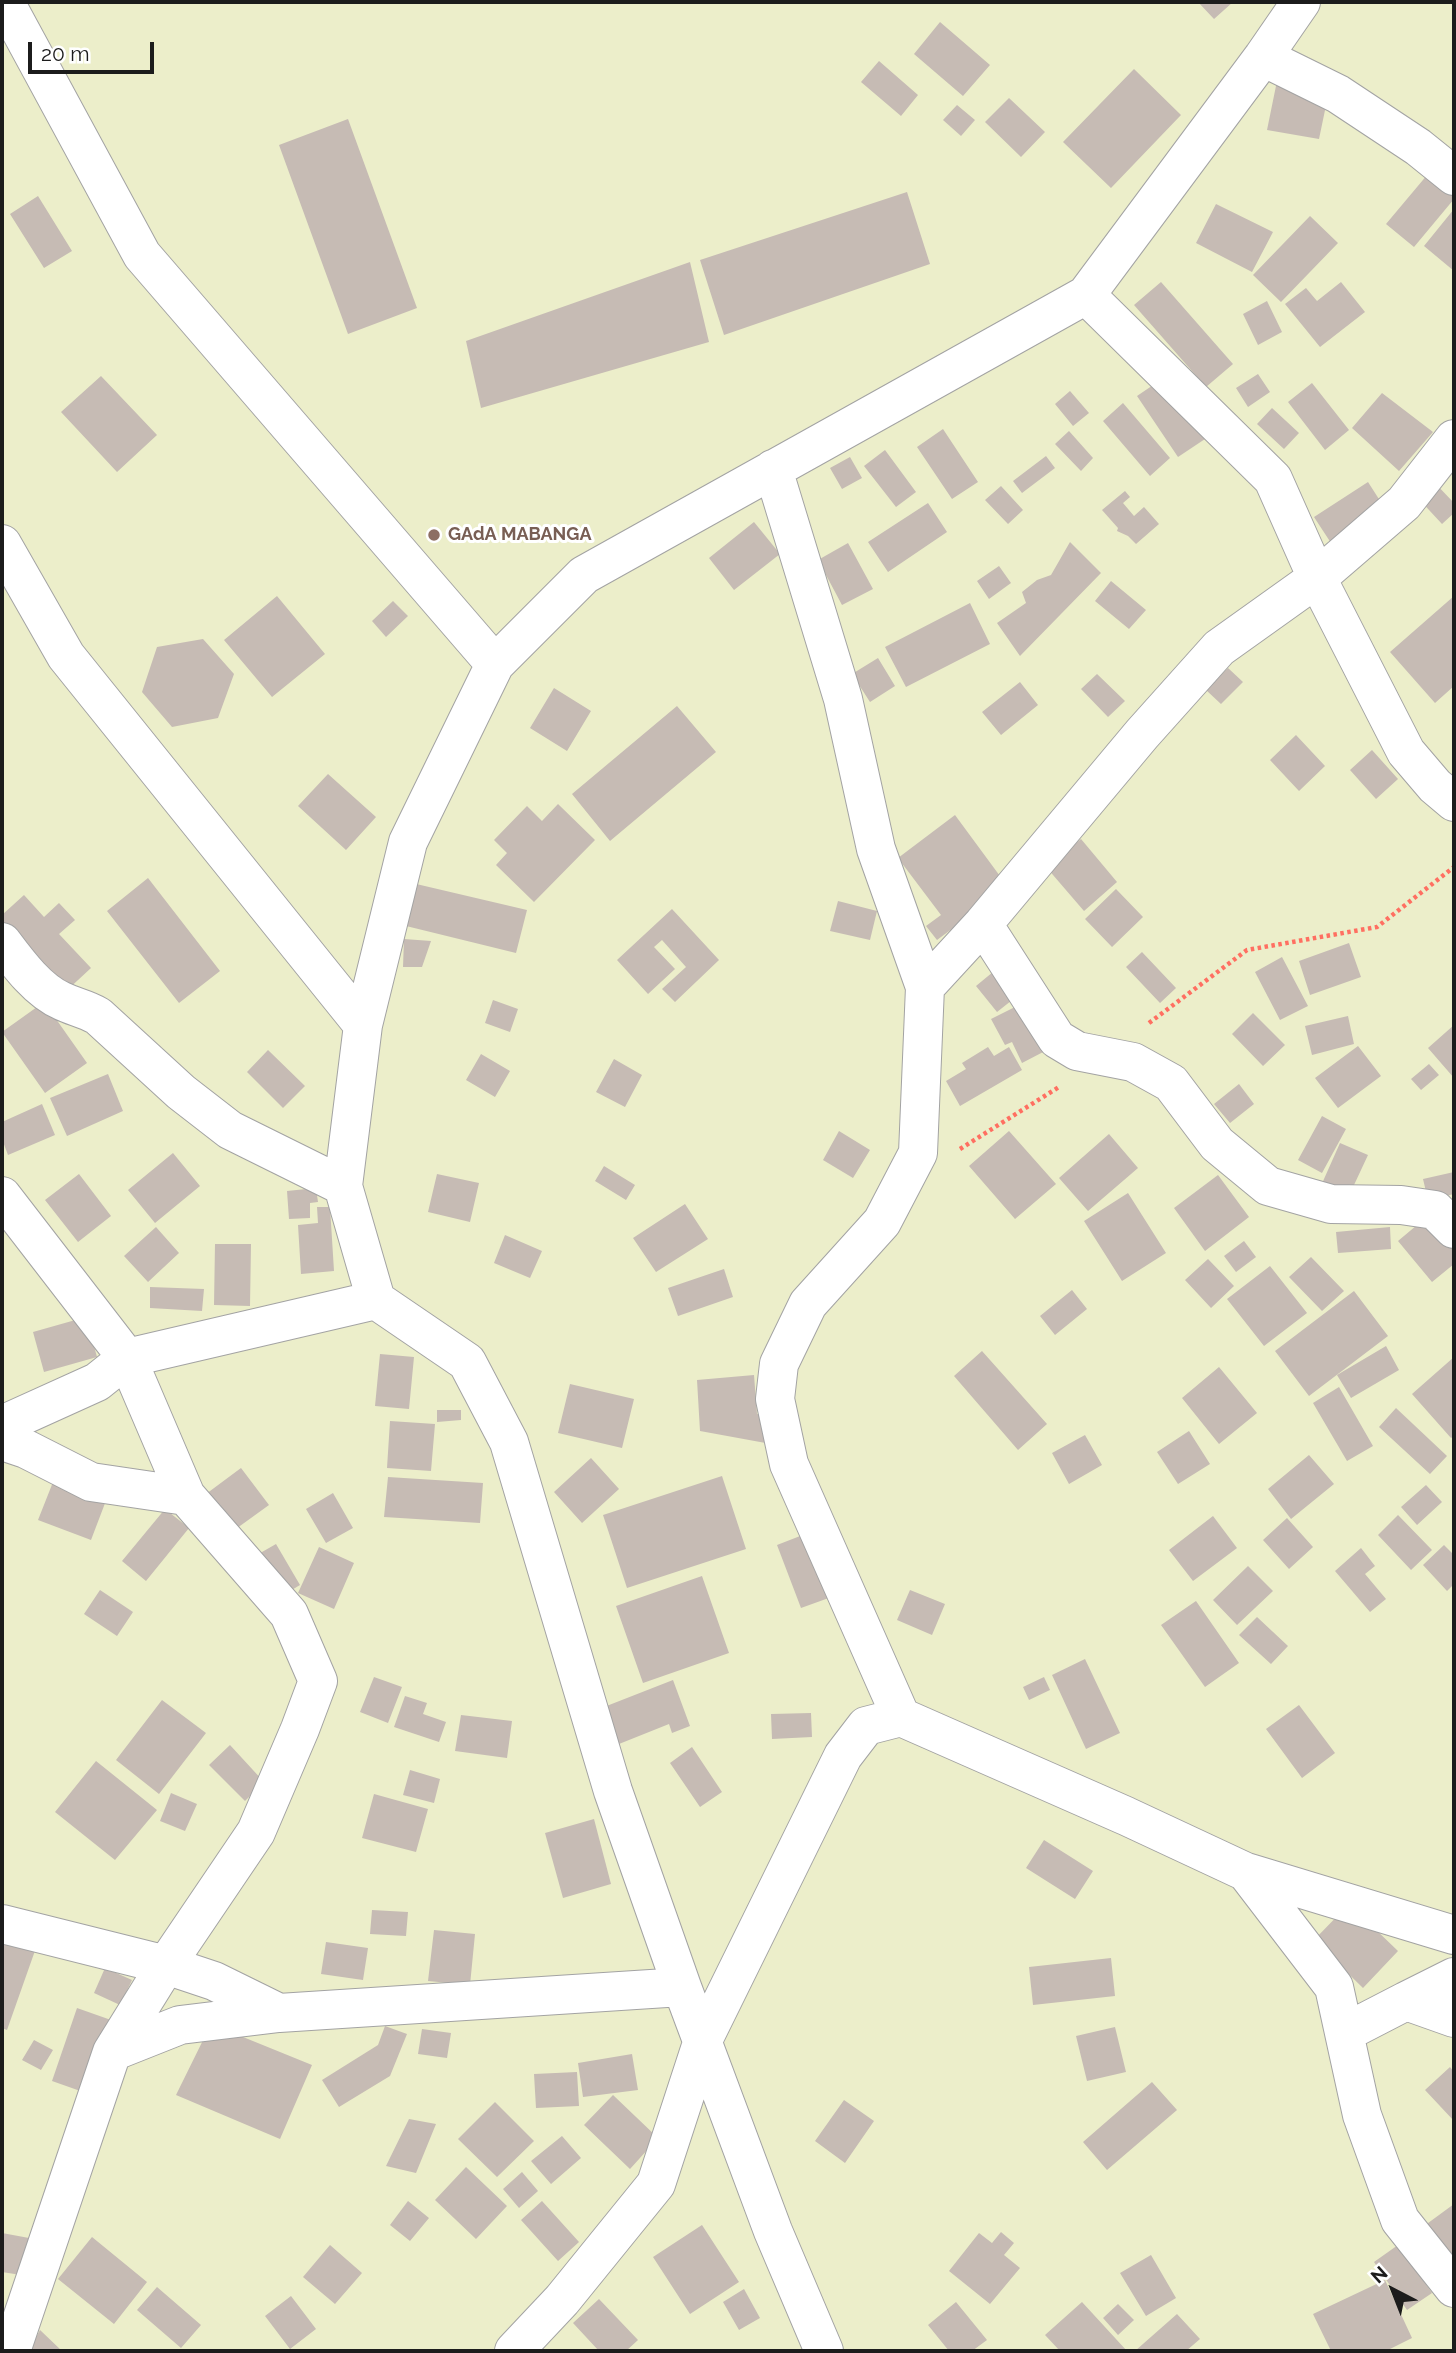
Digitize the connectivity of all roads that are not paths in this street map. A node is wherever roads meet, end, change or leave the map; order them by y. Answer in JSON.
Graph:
{"nodes":[{"id":1,"x":5,"y":2,"type":"edge"},
{"id":2,"x":1301,"y":2,"type":"edge"},
{"id":3,"x":1263,"y":57,"type":"junction"},
{"id":4,"x":1454,"y":176,"type":"edge"},
{"id":5,"x":1086,"y":295,"type":"junction"},
{"id":6,"x":1454,"y":439,"type":"edge"},
{"id":7,"x":773,"y":469,"type":"junction"},
{"id":8,"x":2,"y":544,"type":"edge"},
{"id":9,"x":1317,"y":578,"type":"junction"},
{"id":10,"x":495,"y":664,"type":"junction"},
{"id":11,"x":1454,"y":802,"type":"edge"},
{"id":12,"x":983,"y":924,"type":"junction"},
{"id":13,"x":2,"y":942,"type":"edge"},
{"id":14,"x":925,"y":987,"type":"junction"},
{"id":15,"x":363,"y":1025,"type":"junction"},
{"id":16,"x":343,"y":1185,"type":"junction"},
{"id":17,"x":2,"y":1196,"type":"edge"},
{"id":18,"x":1454,"y":1228,"type":"edge"},
{"id":19,"x":376,"y":1300,"type":"junction"},
{"id":20,"x":128,"y":1358,"type":"junction"},
{"id":21,"x":2,"y":1425,"type":"edge"},
{"id":22,"x":2,"y":1441,"type":"edge"},
{"id":23,"x":186,"y":1496,"type":"junction"},
{"id":24,"x":901,"y":1717,"type":"junction"},
{"id":25,"x":1246,"y":1872,"type":"junction"},
{"id":26,"x":2,"y":1924,"type":"edge"},
{"id":27,"x":1454,"y":1935,"type":"edge"},
{"id":28,"x":166,"y":1965,"type":"junction"},
{"id":29,"x":1454,"y":1977,"type":"edge"},
{"id":30,"x":682,"y":1987,"type":"junction"},
{"id":31,"x":1406,"y":2001,"type":"junction"},
{"id":32,"x":279,"y":2013,"type":"junction"},
{"id":33,"x":1454,"y":2018,"type":"edge"},
{"id":34,"x":1346,"y":2032,"type":"junction"},
{"id":35,"x":703,"y":2040,"type":"junction"},
{"id":36,"x":111,"y":2052,"type":"junction"},
{"id":37,"x":1454,"y":2288,"type":"edge"},
{"id":38,"x":11,"y":2351,"type":"edge"},
{"id":39,"x":514,"y":2351,"type":"edge"},
{"id":40,"x":824,"y":2351,"type":"edge"}],
"edges":[{"from":1,"to":10,"type":"street"},
{"from":2,"to":3,"type":"street"},
{"from":3,"to":4,"type":"street"},
{"from":3,"to":5,"type":"street"},
{"from":5,"to":7,"type":"street"},
{"from":5,"to":9,"type":"street"},
{"from":6,"to":9,"type":"street"},
{"from":7,"to":10,"type":"street"},
{"from":7,"to":14,"type":"street"},
{"from":8,"to":15,"type":"street"},
{"from":9,"to":11,"type":"street"},
{"from":9,"to":12,"type":"street"},
{"from":10,"to":15,"type":"street"},
{"from":12,"to":14,"type":"street"},
{"from":12,"to":18,"type":"street"},
{"from":13,"to":16,"type":"street"},
{"from":14,"to":24,"type":"street"},
{"from":15,"to":16,"type":"street"},
{"from":16,"to":19,"type":"street"},
{"from":17,"to":20,"type":"street"},
{"from":19,"to":20,"type":"street"},
{"from":19,"to":30,"type":"street"},
{"from":20,"to":21,"type":"street"},
{"from":20,"to":23,"type":"street"},
{"from":22,"to":23,"type":"street"},
{"from":23,"to":28,"type":"street"},
{"from":24,"to":25,"type":"street"},
{"from":24,"to":35,"type":"street"},
{"from":25,"to":27,"type":"street"},
{"from":25,"to":34,"type":"street"},
{"from":26,"to":28,"type":"street"},
{"from":28,"to":32,"type":"street"},
{"from":28,"to":36,"type":"street"},
{"from":29,"to":31,"type":"street"},
{"from":30,"to":32,"type":"street"},
{"from":30,"to":35,"type":"street"},
{"from":31,"to":33,"type":"street"},
{"from":31,"to":34,"type":"street"},
{"from":32,"to":36,"type":"street"},
{"from":34,"to":37,"type":"street"},
{"from":35,"to":39,"type":"street"},
{"from":35,"to":40,"type":"street"},
{"from":36,"to":38,"type":"street"}]}
